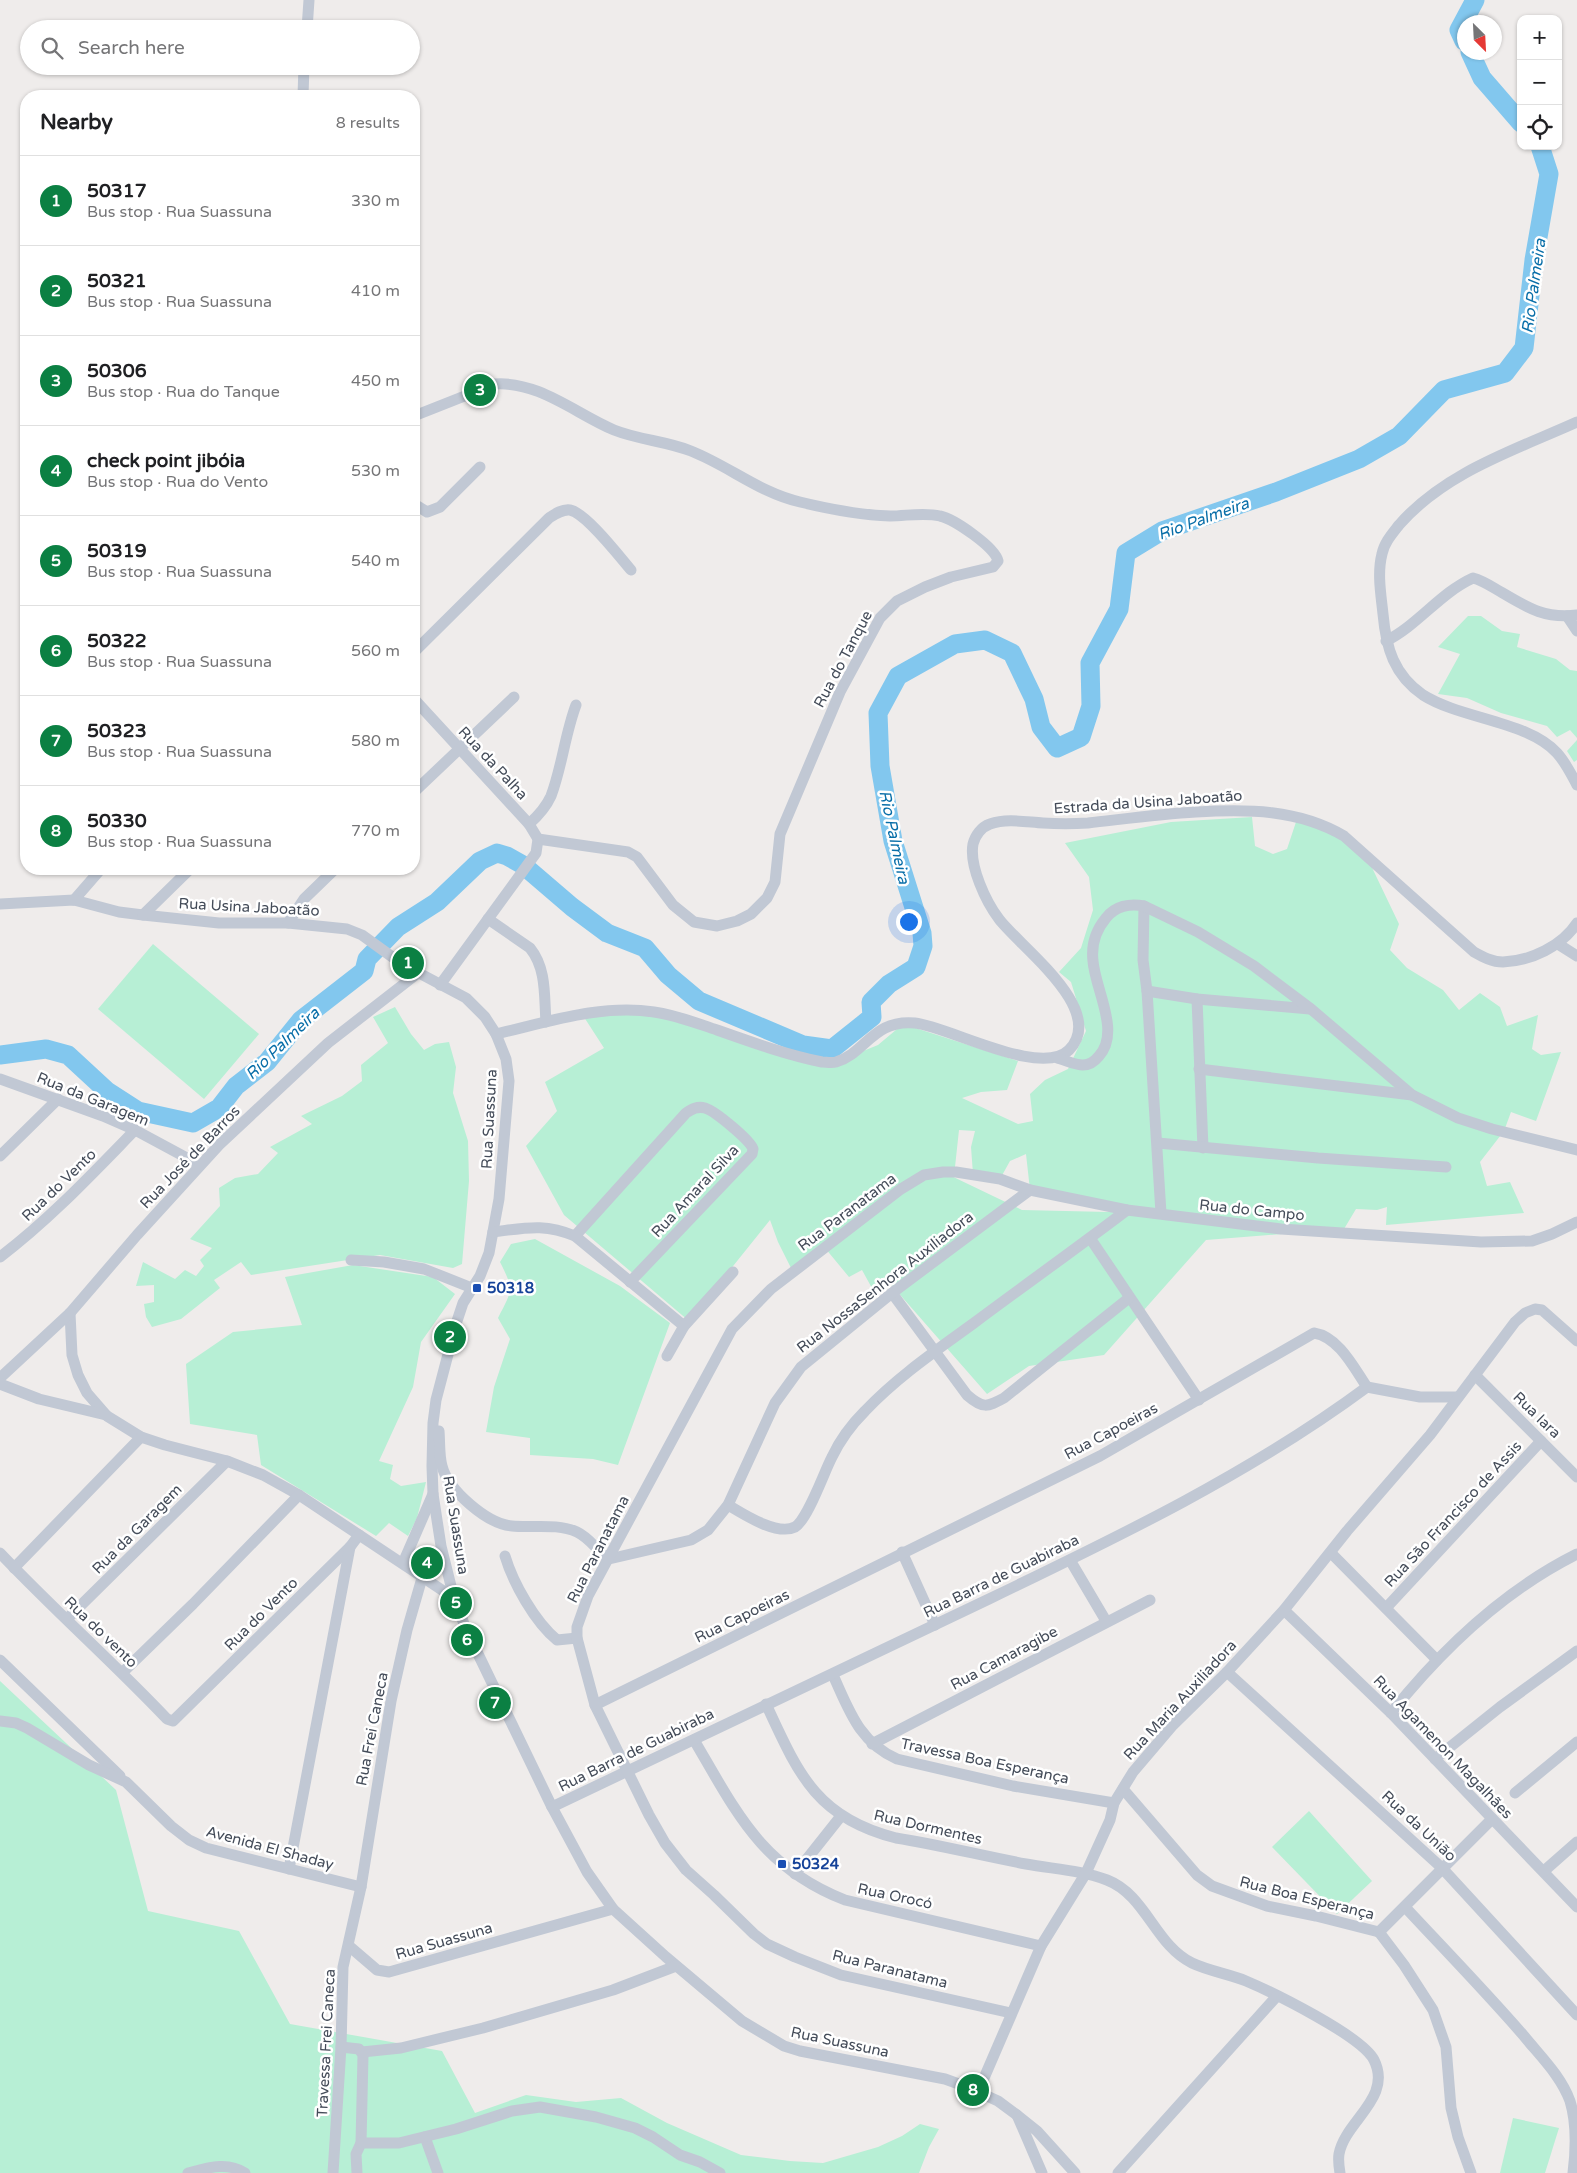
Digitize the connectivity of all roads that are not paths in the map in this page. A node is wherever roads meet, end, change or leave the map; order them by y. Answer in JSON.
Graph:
{"nodes":[{"id":1,"x":309,"y":0,"type":"edge"},
{"id":2,"x":308,"y":20,"type":"edge"},
{"id":3,"x":304,"y":75,"type":"edge"},
{"id":4,"x":303,"y":90,"type":"edge"},
{"id":5,"x":420,"y":414,"type":"edge"},
{"id":6,"x":1577,"y":422,"type":"edge"},
{"id":7,"x":480,"y":467,"type":"dead end"},
{"id":8,"x":420,"y":508,"type":"edge"},
{"id":9,"x":630,"y":570,"type":"dead end"},
{"id":10,"x":1572,"y":616,"type":"edge"},
{"id":11,"x":1577,"y":631,"type":"edge"},
{"id":12,"x":1386,"y":641,"type":"junction"},
{"id":13,"x":420,"y":646,"type":"edge"},
{"id":14,"x":514,"y":697,"type":"dead end"},
{"id":15,"x":576,"y":705,"type":"dead end"},
{"id":16,"x":420,"y":706,"type":"edge"},
{"id":17,"x":458,"y":748,"type":"junction"},
{"id":18,"x":1577,"y":785,"type":"edge"},
{"id":19,"x":420,"y":786,"type":"edge"},
{"id":20,"x":529,"y":824,"type":"junction"},
{"id":21,"x":538,"y":839,"type":"junction"},
{"id":22,"x":96,"y":875,"type":"edge"},
{"id":23,"x":184,"y":875,"type":"edge"},
{"id":24,"x":329,"y":875,"type":"edge"},
{"id":25,"x":74,"y":900,"type":"junction"},
{"id":26,"x":0,"y":904,"type":"edge"},
{"id":27,"x":1144,"y":906,"type":"junction"},
{"id":28,"x":143,"y":915,"type":"junction"},
{"id":29,"x":488,"y":920,"type":"junction"},
{"id":30,"x":288,"y":923,"type":"junction"},
{"id":31,"x":1577,"y":923,"type":"edge"},
{"id":32,"x":1558,"y":944,"type":"junction"},
{"id":33,"x":375,"y":945,"type":"joint"},
{"id":34,"x":1577,"y":956,"type":"edge"},
{"id":35,"x":418,"y":973,"type":"junction"},
{"id":36,"x":440,"y":985,"type":"junction"},
{"id":37,"x":1147,"y":991,"type":"junction"},
{"id":38,"x":1197,"y":999,"type":"junction"},
{"id":39,"x":1311,"y":1009,"type":"junction"},
{"id":40,"x":546,"y":1022,"type":"junction"},
{"id":41,"x":496,"y":1034,"type":"junction"},
{"id":42,"x":1057,"y":1058,"type":"junction"},
{"id":43,"x":1199,"y":1069,"type":"junction"},
{"id":44,"x":0,"y":1079,"type":"edge"},
{"id":45,"x":1412,"y":1095,"type":"junction"},
{"id":46,"x":58,"y":1099,"type":"junction"},
{"id":47,"x":135,"y":1130,"type":"junction"},
{"id":48,"x":1158,"y":1143,"type":"junction"},
{"id":49,"x":1203,"y":1148,"type":"junction"},
{"id":50,"x":1577,"y":1150,"type":"edge"},
{"id":51,"x":0,"y":1156,"type":"edge"},
{"id":52,"x":200,"y":1166,"type":"junction"},
{"id":53,"x":1446,"y":1167,"type":"dead end"},
{"id":54,"x":924,"y":1175,"type":"joint"},
{"id":55,"x":1030,"y":1190,"type":"junction"},
{"id":56,"x":1127,"y":1210,"type":"junction"},
{"id":57,"x":1161,"y":1214,"type":"junction"},
{"id":58,"x":1577,"y":1222,"type":"edge"},
{"id":59,"x":493,"y":1232,"type":"junction"},
{"id":60,"x":575,"y":1236,"type":"junction"},
{"id":61,"x":1090,"y":1238,"type":"junction"},
{"id":62,"x":0,"y":1257,"type":"edge"},
{"id":63,"x":351,"y":1260,"type":"dead end"},
{"id":64,"x":733,"y":1272,"type":"dead end"},
{"id":65,"x":630,"y":1282,"type":"junction"},
{"id":66,"x":472,"y":1288,"type":"junction"},
{"id":67,"x":892,"y":1293,"type":"junction"},
{"id":68,"x":1129,"y":1298,"type":"junction"},
{"id":69,"x":70,"y":1313,"type":"junction"},
{"id":70,"x":684,"y":1326,"type":"junction"},
{"id":71,"x":1577,"y":1341,"type":"edge"},
{"id":72,"x":935,"y":1351,"type":"junction"},
{"id":73,"x":667,"y":1356,"type":"dead end"},
{"id":74,"x":1475,"y":1375,"type":"junction"},
{"id":75,"x":0,"y":1378,"type":"edge"},
{"id":76,"x":0,"y":1384,"type":"edge"},
{"id":77,"x":1367,"y":1387,"type":"junction"},
{"id":78,"x":1458,"y":1398,"type":"junction"},
{"id":79,"x":436,"y":1400,"type":"junction"},
{"id":80,"x":1199,"y":1400,"type":"junction"},
{"id":81,"x":107,"y":1416,"type":"junction"},
{"id":82,"x":141,"y":1437,"type":"junction"},
{"id":83,"x":1542,"y":1441,"type":"junction"},
{"id":84,"x":227,"y":1460,"type":"junction"},
{"id":85,"x":1577,"y":1477,"type":"edge"},
{"id":86,"x":434,"y":1494,"type":"junction"},
{"id":87,"x":299,"y":1495,"type":"junction"},
{"id":88,"x":728,"y":1505,"type":"junction"},
{"id":89,"x":359,"y":1535,"type":"junction"},
{"id":90,"x":350,"y":1547,"type":"junction"},
{"id":91,"x":902,"y":1552,"type":"junction"},
{"id":92,"x":0,"y":1553,"type":"edge"},
{"id":93,"x":1331,"y":1553,"type":"junction"},
{"id":94,"x":1577,"y":1554,"type":"edge"},
{"id":95,"x":504,"y":1556,"type":"dead end"},
{"id":96,"x":609,"y":1559,"type":"junction"},
{"id":97,"x":1070,"y":1560,"type":"junction"},
{"id":98,"x":403,"y":1563,"type":"junction"},
{"id":99,"x":14,"y":1568,"type":"junction"},
{"id":100,"x":422,"y":1578,"type":"junction"},
{"id":101,"x":454,"y":1598,"type":"junction"},
{"id":102,"x":1150,"y":1600,"type":"dead end"},
{"id":103,"x":1386,"y":1608,"type":"junction"},
{"id":104,"x":1284,"y":1610,"type":"junction"},
{"id":105,"x":67,"y":1619,"type":"junction"},
{"id":106,"x":1106,"y":1621,"type":"junction"},
{"id":107,"x":935,"y":1625,"type":"junction"},
{"id":108,"x":577,"y":1638,"type":"junction"},
{"id":109,"x":1577,"y":1651,"type":"edge"},
{"id":110,"x":0,"y":1660,"type":"edge"},
{"id":111,"x":1437,"y":1660,"type":"junction"},
{"id":112,"x":122,"y":1672,"type":"junction"},
{"id":113,"x":1227,"y":1672,"type":"junction"},
{"id":114,"x":832,"y":1675,"type":"junction"},
{"id":115,"x":766,"y":1704,"type":"junction"},
{"id":116,"x":595,"y":1706,"type":"junction"},
{"id":117,"x":184,"y":1713,"type":"joint"},
{"id":118,"x":1391,"y":1713,"type":"junction"},
{"id":119,"x":0,"y":1721,"type":"edge"},
{"id":120,"x":694,"y":1740,"type":"junction"},
{"id":121,"x":1577,"y":1742,"type":"edge"},
{"id":122,"x":872,"y":1744,"type":"junction"},
{"id":123,"x":1435,"y":1759,"type":"junction"},
{"id":124,"x":627,"y":1771,"type":"junction"},
{"id":125,"x":126,"y":1782,"type":"junction"},
{"id":126,"x":1123,"y":1789,"type":"junction"},
{"id":127,"x":1514,"y":1793,"type":"dead end"},
{"id":128,"x":1114,"y":1803,"type":"junction"},
{"id":129,"x":552,"y":1807,"type":"junction"},
{"id":130,"x":841,"y":1816,"type":"junction"},
{"id":131,"x":1492,"y":1819,"type":"junction"},
{"id":132,"x":1577,"y":1842,"type":"edge"},
{"id":133,"x":1442,"y":1868,"type":"junction"},
{"id":134,"x":289,"y":1869,"type":"junction"},
{"id":135,"x":1544,"y":1871,"type":"junction"},
{"id":136,"x":1086,"y":1873,"type":"junction"},
{"id":137,"x":795,"y":1874,"type":"junction"},
{"id":138,"x":361,"y":1887,"type":"junction"},
{"id":139,"x":1405,"y":1907,"type":"junction"},
{"id":140,"x":1577,"y":1907,"type":"edge"},
{"id":141,"x":613,"y":1909,"type":"junction"},
{"id":142,"x":1379,"y":1932,"type":"junction"},
{"id":143,"x":348,"y":1946,"type":"junction"},
{"id":144,"x":1041,"y":1946,"type":"junction"},
{"id":145,"x":676,"y":1966,"type":"junction"},
{"id":146,"x":1277,"y":1996,"type":"junction"},
{"id":147,"x":1012,"y":2013,"type":"junction"},
{"id":148,"x":1577,"y":2015,"type":"edge"},
{"id":149,"x":341,"y":2046,"type":"junction"},
{"id":150,"x":362,"y":2052,"type":"junction"},
{"id":151,"x":978,"y":2092,"type":"junction"},
{"id":152,"x":1017,"y":2115,"type":"junction"},
{"id":153,"x":425,"y":2137,"type":"junction"},
{"id":154,"x":361,"y":2142,"type":"junction"},
{"id":155,"x":188,"y":2173,"type":"edge"},
{"id":156,"x":245,"y":2173,"type":"edge"},
{"id":157,"x":333,"y":2173,"type":"edge"},
{"id":158,"x":357,"y":2173,"type":"edge"},
{"id":159,"x":438,"y":2173,"type":"edge"},
{"id":160,"x":720,"y":2173,"type":"edge"},
{"id":161,"x":1042,"y":2173,"type":"edge"},
{"id":162,"x":1075,"y":2173,"type":"edge"},
{"id":163,"x":1118,"y":2173,"type":"edge"},
{"id":164,"x":1340,"y":2173,"type":"edge"},
{"id":165,"x":1471,"y":2173,"type":"edge"},
{"id":166,"x":1573,"y":2173,"type":"edge"}],
"edges":[{"from":1,"to":2,"type":"street"},
{"from":3,"to":4,"type":"street"},
{"from":5,"to":21,"type":"street","name":"Rua do Tanque"},
{"from":6,"to":12,"type":"street"},
{"from":7,"to":8,"type":"street"},
{"from":9,"to":13,"type":"street"},
{"from":10,"to":11,"type":"street"},
{"from":10,"to":12,"type":"street"},
{"from":12,"to":18,"type":"street"},
{"from":14,"to":17,"type":"street"},
{"from":15,"to":20,"type":"street"},
{"from":16,"to":17,"type":"street","name":"Rua da Palha"},
{"from":17,"to":19,"type":"street"},
{"from":17,"to":20,"type":"street","name":"Rua da Palha"},
{"from":20,"to":21,"type":"street","name":"Rua da Palha"},
{"from":21,"to":29,"type":"street"},
{"from":22,"to":25,"type":"street"},
{"from":23,"to":28,"type":"street"},
{"from":24,"to":30,"type":"street"},
{"from":25,"to":26,"type":"street","name":"Rua Usina Jaboatão"},
{"from":25,"to":28,"type":"street","name":"Rua Usina Jaboatão"},
{"from":27,"to":37,"type":"street"},
{"from":27,"to":39,"type":"street"},
{"from":27,"to":42,"type":"street"},
{"from":28,"to":30,"type":"street","name":"Rua Usina Jaboatão"},
{"from":29,"to":36,"type":"street"},
{"from":29,"to":40,"type":"street"},
{"from":30,"to":33,"type":"street","name":"Rua Usina Jaboatão"},
{"from":31,"to":32,"type":"street","name":"Estrada da Usina Jaboatão"},
{"from":32,"to":34,"type":"street"},
{"from":32,"to":42,"type":"street","name":"Estrada da Usina Jaboatão"},
{"from":33,"to":35,"type":"street","name":"Rua Suassuna"},
{"from":35,"to":36,"type":"street","name":"Rua Suassuna"},
{"from":35,"to":52,"type":"street","name":"Rua José de Barros"},
{"from":36,"to":41,"type":"street","name":"Rua Suassuna"},
{"from":37,"to":38,"type":"street"},
{"from":37,"to":48,"type":"street"},
{"from":38,"to":39,"type":"street"},
{"from":38,"to":43,"type":"street"},
{"from":39,"to":45,"type":"street"},
{"from":40,"to":41,"type":"street"},
{"from":40,"to":42,"type":"street"},
{"from":41,"to":59,"type":"street","name":"Rua Suassuna"},
{"from":43,"to":45,"type":"street"},
{"from":43,"to":49,"type":"street"},
{"from":44,"to":46,"type":"street","name":"Rua da Garagem"},
{"from":45,"to":50,"type":"street"},
{"from":46,"to":47,"type":"street","name":"Rua da Garagem"},
{"from":46,"to":51,"type":"street"},
{"from":47,"to":52,"type":"street","name":"Rua da Garagem"},
{"from":47,"to":62,"type":"street","name":"Rua do Vento"},
{"from":48,"to":49,"type":"street"},
{"from":48,"to":57,"type":"street"},
{"from":49,"to":53,"type":"street"},
{"from":52,"to":69,"type":"street","name":"Rua José de Barros"},
{"from":54,"to":55,"type":"street","name":"Rua do Campo"},
{"from":54,"to":96,"type":"street","name":"Rua Paranatama"},
{"from":55,"to":56,"type":"street","name":"Rua do Campo"},
{"from":55,"to":67,"type":"street","name":"Rua NossaSenhora Auxiliadora"},
{"from":56,"to":57,"type":"street","name":"Rua do Campo"},
{"from":56,"to":61,"type":"street"},
{"from":57,"to":58,"type":"street","name":"Rua do Campo"},
{"from":59,"to":60,"type":"street"},
{"from":59,"to":66,"type":"street","name":"Rua Suassuna"},
{"from":60,"to":65,"type":"street"},
{"from":60,"to":65,"type":"street","name":"Rua Amaral Silva"},
{"from":61,"to":68,"type":"street"},
{"from":61,"to":72,"type":"street"},
{"from":63,"to":66,"type":"street"},
{"from":64,"to":70,"type":"street"},
{"from":65,"to":70,"type":"street"},
{"from":66,"to":79,"type":"street","name":"Rua Suassuna"},
{"from":67,"to":72,"type":"street"},
{"from":67,"to":88,"type":"street","name":"Rua NossaSenhora Auxiliadora"},
{"from":68,"to":72,"type":"street"},
{"from":68,"to":80,"type":"street"},
{"from":69,"to":75,"type":"street","name":"Rua José de Barros"},
{"from":69,"to":81,"type":"street"},
{"from":70,"to":73,"type":"street"},
{"from":71,"to":74,"type":"street","name":"Rua Maria Auxiliadora"},
{"from":72,"to":88,"type":"street"},
{"from":74,"to":78,"type":"street","name":"Rua Maria Auxiliadora"},
{"from":74,"to":83,"type":"street","name":"Rua Iara"},
{"from":76,"to":81,"type":"street"},
{"from":77,"to":78,"type":"street"},
{"from":77,"to":80,"type":"street","name":"Rua Capoeiras"},
{"from":77,"to":97,"type":"street","name":"Rua Barra de Guabiraba"},
{"from":78,"to":93,"type":"street","name":"Rua Maria Auxiliadora"},
{"from":79,"to":86,"type":"street","name":"Rua Suassuna"},
{"from":79,"to":96,"type":"street"},
{"from":80,"to":91,"type":"street","name":"Rua Capoeiras"},
{"from":81,"to":82,"type":"street"},
{"from":82,"to":84,"type":"street"},
{"from":82,"to":99,"type":"street"},
{"from":83,"to":85,"type":"street","name":"Rua Iara"},
{"from":83,"to":103,"type":"street","name":"Rua São Francisco de Assis"},
{"from":84,"to":87,"type":"street"},
{"from":84,"to":105,"type":"street","name":"Rua da Garagem"},
{"from":86,"to":98,"type":"street"},
{"from":86,"to":101,"type":"street","name":"Rua Suassuna"},
{"from":87,"to":89,"type":"street"},
{"from":87,"to":112,"type":"street"},
{"from":88,"to":96,"type":"street","name":"Rua NossaSenhora Auxiliadora"},
{"from":89,"to":90,"type":"street","name":"Rua do Vento"},
{"from":89,"to":98,"type":"street"},
{"from":90,"to":117,"type":"street","name":"Rua do Vento"},
{"from":90,"to":134,"type":"street"},
{"from":91,"to":107,"type":"street"},
{"from":91,"to":116,"type":"street","name":"Rua Capoeiras"},
{"from":92,"to":99,"type":"street","name":"Rua do vento"},
{"from":93,"to":103,"type":"street"},
{"from":93,"to":104,"type":"street","name":"Rua Maria Auxiliadora"},
{"from":94,"to":111,"type":"street"},
{"from":95,"to":108,"type":"street"},
{"from":96,"to":108,"type":"street","name":"Rua Paranatama"},
{"from":97,"to":106,"type":"street"},
{"from":97,"to":107,"type":"street","name":"Rua Barra de Guabiraba"},
{"from":98,"to":100,"type":"street"},
{"from":99,"to":105,"type":"street","name":"Rua do vento"},
{"from":100,"to":101,"type":"street"},
{"from":100,"to":138,"type":"street","name":"Rua Frei Caneca"},
{"from":101,"to":129,"type":"street","name":"Rua Suassuna"},
{"from":102,"to":106,"type":"street","name":"Rua Camaragibe"},
{"from":103,"to":111,"type":"street"},
{"from":104,"to":113,"type":"street","name":"Rua Maria Auxiliadora"},
{"from":104,"to":118,"type":"street","name":"Rua Agamenon Magalhães"},
{"from":105,"to":112,"type":"street","name":"Rua do vento"},
{"from":106,"to":122,"type":"street","name":"Rua Camaragibe"},
{"from":107,"to":114,"type":"street","name":"Rua Barra de Guabiraba"},
{"from":108,"to":116,"type":"street","name":"Rua Paranatama"},
{"from":109,"to":123,"type":"street"},
{"from":110,"to":125,"type":"street"},
{"from":111,"to":118,"type":"street"},
{"from":112,"to":117,"type":"street","name":"Rua do vento"},
{"from":113,"to":126,"type":"street","name":"Rua Maria Auxiliadora"},
{"from":113,"to":133,"type":"street","name":"Rua da União"},
{"from":114,"to":115,"type":"street","name":"Rua Barra de Guabiraba"},
{"from":114,"to":122,"type":"street","name":"Travessa Boa Esperança"},
{"from":115,"to":120,"type":"street","name":"Rua Barra de Guabiraba"},
{"from":115,"to":130,"type":"street","name":"Rua Dormentes"},
{"from":116,"to":124,"type":"street","name":"Rua Paranatama"},
{"from":118,"to":123,"type":"street","name":"Rua Agamenon Magalhães"},
{"from":119,"to":125,"type":"street","name":"Avenida El Shaday"},
{"from":120,"to":124,"type":"street","name":"Rua Barra de Guabiraba"},
{"from":120,"to":137,"type":"street","name":"Rua Orocó"},
{"from":121,"to":127,"type":"street"},
{"from":122,"to":128,"type":"street","name":"Travessa Boa Esperança"},
{"from":123,"to":131,"type":"street","name":"Rua Agamenon Magalhães"},
{"from":124,"to":129,"type":"street","name":"Rua Barra de Guabiraba"},
{"from":124,"to":147,"type":"street","name":"Rua Paranatama"},
{"from":125,"to":134,"type":"street","name":"Avenida El Shaday"},
{"from":126,"to":128,"type":"street","name":"Rua Maria Auxiliadora"},
{"from":126,"to":142,"type":"street","name":"Rua Boa Esperança"},
{"from":128,"to":136,"type":"street","name":"Rua Maria Auxiliadora"},
{"from":129,"to":141,"type":"street","name":"Rua Suassuna"},
{"from":130,"to":136,"type":"street","name":"Rua Dormentes"},
{"from":130,"to":137,"type":"street"},
{"from":131,"to":133,"type":"street"},
{"from":131,"to":135,"type":"street","name":"Rua Agamenon Magalhães"},
{"from":132,"to":135,"type":"street"},
{"from":133,"to":139,"type":"street"},
{"from":133,"to":148,"type":"street","name":"Rua da União"},
{"from":134,"to":138,"type":"street","name":"Avenida El Shaday"},
{"from":135,"to":140,"type":"street","name":"Rua Agamenon Magalhães"},
{"from":136,"to":144,"type":"street","name":"Rua Maria Auxiliadora"},
{"from":136,"to":146,"type":"street","name":"Rua Dormentes"},
{"from":137,"to":144,"type":"street","name":"Rua Orocó"},
{"from":138,"to":143,"type":"street","name":"Travessa Frei Caneca"},
{"from":139,"to":142,"type":"street"},
{"from":139,"to":166,"type":"street"},
{"from":141,"to":143,"type":"street","name":"Rua Suassuna"},
{"from":141,"to":145,"type":"street","name":"Rua Suassuna"},
{"from":142,"to":165,"type":"street"},
{"from":143,"to":149,"type":"street","name":"Travessa Frei Caneca"},
{"from":144,"to":147,"type":"street","name":"Rua Maria Auxiliadora"},
{"from":145,"to":150,"type":"street"},
{"from":145,"to":151,"type":"street","name":"Rua Suassuna"},
{"from":146,"to":163,"type":"street"},
{"from":146,"to":164,"type":"street","name":"Rua Dormentes"},
{"from":147,"to":151,"type":"street","name":"Rua Maria Auxiliadora"},
{"from":149,"to":150,"type":"street"},
{"from":149,"to":157,"type":"street","name":"Travessa Frei Caneca"},
{"from":150,"to":154,"type":"street"},
{"from":151,"to":152,"type":"street","name":"Rua Suassuna"},
{"from":152,"to":161,"type":"street"},
{"from":152,"to":162,"type":"street","name":"Rua Suassuna"},
{"from":153,"to":154,"type":"street"},
{"from":153,"to":159,"type":"street"},
{"from":153,"to":160,"type":"street"},
{"from":154,"to":158,"type":"street"},
{"from":155,"to":156,"type":"street"}]}
